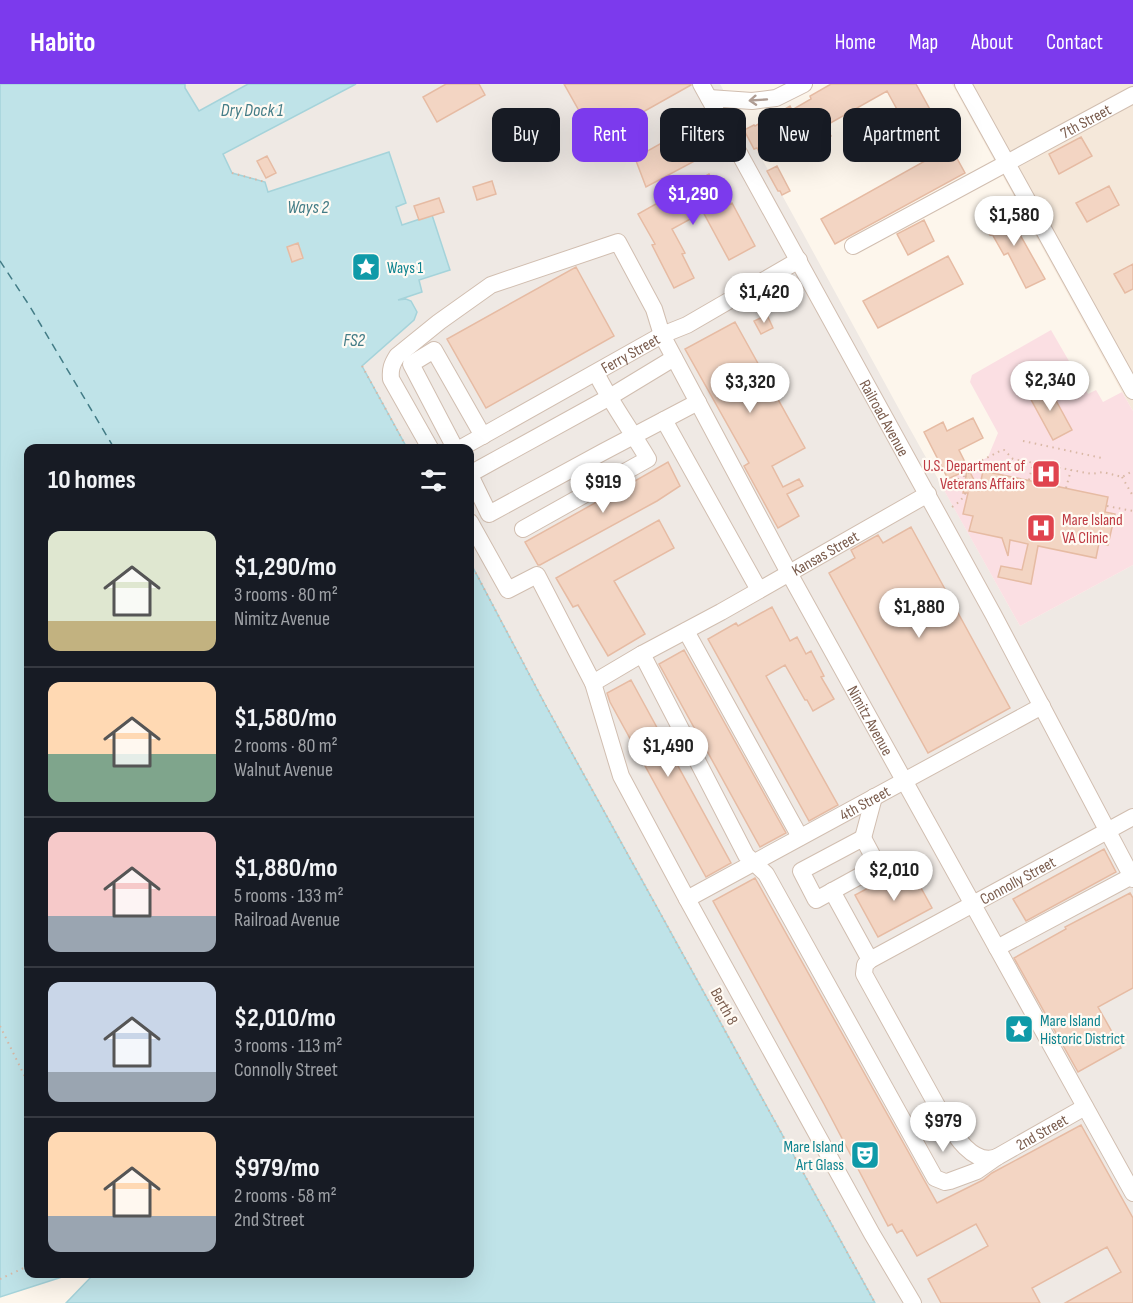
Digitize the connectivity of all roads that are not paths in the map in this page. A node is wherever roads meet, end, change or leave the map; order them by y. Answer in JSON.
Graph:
{"nodes":[{"id":1,"x":725,"y":84,"type":"edge"},
{"id":2,"x":804,"y":84,"type":"edge"},
{"id":3,"x":963,"y":84,"type":"edge"},
{"id":4,"x":705,"y":91,"type":"edge"},
{"id":5,"x":1133,"y":95,"type":"edge"},
{"id":6,"x":1007,"y":164,"type":"junction"},
{"id":7,"x":853,"y":246,"type":"dead end"},
{"id":8,"x":799,"y":260,"type":"junction"},
{"id":9,"x":662,"y":335,"type":"junction"},
{"id":10,"x":674,"y":358,"type":"junction"},
{"id":11,"x":596,"y":373,"type":"junction"},
{"id":12,"x":1132,"y":386,"type":"edge"},
{"id":13,"x":608,"y":398,"type":"junction"},
{"id":14,"x":698,"y":402,"type":"junction"},
{"id":15,"x":664,"y":420,"type":"junction"},
{"id":16,"x":634,"y":435,"type":"junction"},
{"id":17,"x":483,"y":436,"type":"junction"},
{"id":18,"x":428,"y":444,"type":"edge"},
{"id":19,"x":453,"y":444,"type":"edge"},
{"id":20,"x":468,"y":444,"type":"edge"},
{"id":21,"x":474,"y":472,"type":"edge"},
{"id":22,"x":474,"y":482,"type":"edge"},
{"id":23,"x":935,"y":491,"type":"junction"},
{"id":24,"x":474,"y":529,"type":"edge"},
{"id":25,"x":523,"y":529,"type":"dead end"},
{"id":26,"x":789,"y":573,"type":"junction"},
{"id":27,"x":759,"y":590,"type":"junction"},
{"id":28,"x":686,"y":631,"type":"junction"},
{"id":29,"x":642,"y":654,"type":"junction"},
{"id":30,"x":593,"y":683,"type":"junction"},
{"id":31,"x":1042,"y":706,"type":"junction"},
{"id":32,"x":905,"y":780,"type":"junction"},
{"id":33,"x":874,"y":797,"type":"junction"},
{"id":34,"x":1133,"y":818,"type":"edge"},
{"id":35,"x":1107,"y":832,"type":"junction"},
{"id":36,"x":800,"y":837,"type":"junction"},
{"id":37,"x":863,"y":838,"type":"junction"},
{"id":38,"x":755,"y":863,"type":"junction"},
{"id":39,"x":1132,"y":878,"type":"edge"},
{"id":40,"x":832,"y":891,"type":"junction"},
{"id":41,"x":687,"y":899,"type":"junction"},
{"id":42,"x":973,"y":904,"type":"junction"},
{"id":43,"x":997,"y":948,"type":"junction"},
{"id":44,"x":870,"y":960,"type":"junction"},
{"id":45,"x":1085,"y":1107,"type":"junction"},
{"id":46,"x":997,"y":1157,"type":"junction"},
{"id":47,"x":1133,"y":1193,"type":"edge"},
{"id":48,"x":913,"y":1303,"type":"edge"}],
"edges":[{"from":1,"to":4,"type":"street"},
{"from":2,"to":4,"type":"street","one_way":true},
{"from":3,"to":6,"type":"street"},
{"from":4,"to":8,"type":"street","name":"Railroad Avenue"},
{"from":5,"to":6,"type":"street","name":"7th Street"},
{"from":6,"to":7,"type":"street","name":"7th Street"},
{"from":6,"to":12,"type":"street"},
{"from":8,"to":9,"type":"street","name":"Ferry Street"},
{"from":8,"to":23,"type":"street","name":"Railroad Avenue"},
{"from":9,"to":10,"type":"street","name":"Nimitz Avenue"},
{"from":9,"to":11,"type":"street","name":"Ferry Street"},
{"from":9,"to":18,"type":"street","name":"Nimitz Avenue"},
{"from":10,"to":13,"type":"street"},
{"from":10,"to":14,"type":"street","name":"Nimitz Avenue"},
{"from":11,"to":13,"type":"street"},
{"from":11,"to":17,"type":"street","name":"Ferry Street"},
{"from":13,"to":16,"type":"street"},
{"from":13,"to":21,"type":"street"},
{"from":14,"to":15,"type":"street"},
{"from":14,"to":26,"type":"street","name":"Nimitz Avenue"},
{"from":15,"to":16,"type":"street"},
{"from":15,"to":27,"type":"street"},
{"from":16,"to":22,"type":"street"},
{"from":16,"to":25,"type":"street"},
{"from":17,"to":19,"type":"street"},
{"from":17,"to":20,"type":"street","name":"Ferry Street"},
{"from":23,"to":26,"type":"street","name":"Kansas Street"},
{"from":23,"to":31,"type":"street","name":"Railroad Avenue"},
{"from":24,"to":30,"type":"street"},
{"from":26,"to":27,"type":"street","name":"Kansas Street"},
{"from":26,"to":32,"type":"street","name":"Nimitz Avenue"},
{"from":27,"to":28,"type":"street","name":"Kansas Street"},
{"from":28,"to":29,"type":"street","name":"Kansas Street"},
{"from":28,"to":36,"type":"street"},
{"from":29,"to":30,"type":"street","name":"Kansas Street"},
{"from":29,"to":38,"type":"street"},
{"from":30,"to":41,"type":"street"},
{"from":31,"to":32,"type":"street","name":"4th Street"},
{"from":31,"to":35,"type":"street","name":"Railroad Avenue"},
{"from":32,"to":33,"type":"street","name":"4th Street"},
{"from":32,"to":42,"type":"street","name":"Nimitz Avenue"},
{"from":33,"to":36,"type":"street","name":"4th Street"},
{"from":33,"to":37,"type":"street"},
{"from":34,"to":35,"type":"street","name":"Connolly Street"},
{"from":35,"to":39,"type":"street","name":"Railroad Avenue"},
{"from":35,"to":42,"type":"street","name":"Connolly Street"},
{"from":36,"to":38,"type":"street","name":"4th Street"},
{"from":37,"to":40,"type":"street"},
{"from":37,"to":40,"type":"street"},
{"from":38,"to":41,"type":"street","name":"4th Street"},
{"from":38,"to":46,"type":"street","name":"2nd Street"},
{"from":39,"to":43,"type":"street"},
{"from":40,"to":44,"type":"street"},
{"from":41,"to":48,"type":"street"},
{"from":42,"to":43,"type":"street","name":"Nimitz Avenue"},
{"from":42,"to":44,"type":"street","name":"Connolly Street"},
{"from":43,"to":45,"type":"street","name":"Nimitz Avenue"},
{"from":44,"to":46,"type":"street"},
{"from":45,"to":46,"type":"street","name":"2nd Street"},
{"from":45,"to":47,"type":"street","name":"Nimitz Avenue"}]}
